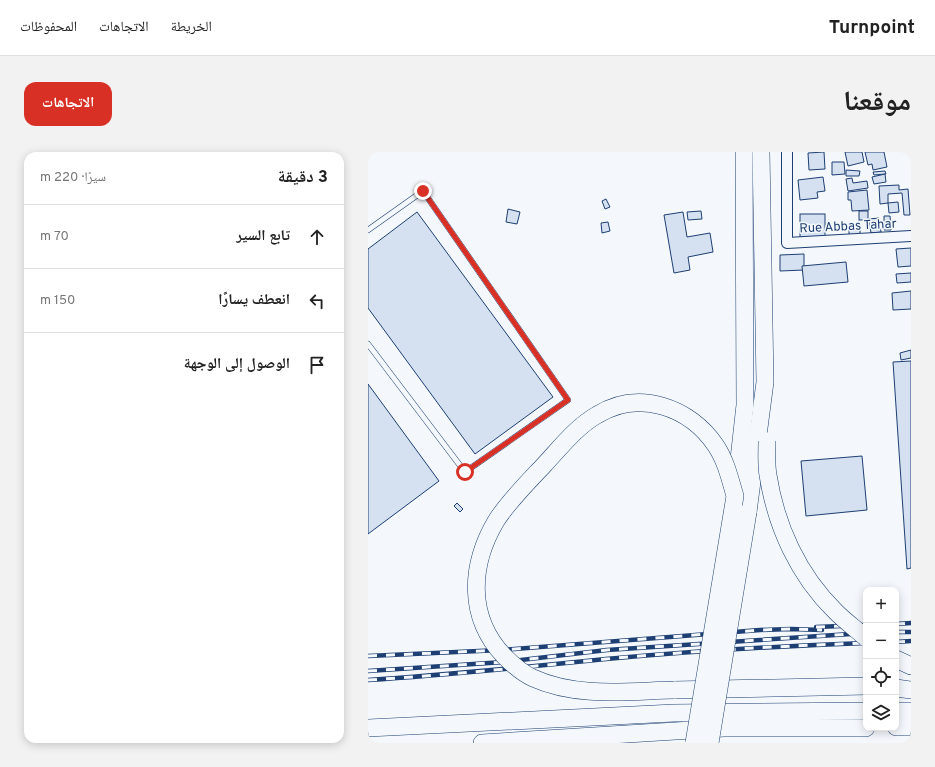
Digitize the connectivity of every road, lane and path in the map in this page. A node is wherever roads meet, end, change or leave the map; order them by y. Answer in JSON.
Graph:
{"nodes":[{"id":1,"x":744,"y":152,"type":"edge"},
{"id":2,"x":761,"y":152,"type":"edge"},
{"id":3,"x":787,"y":152,"type":"edge"},
{"id":4,"x":368,"y":230,"type":"edge"},
{"id":5,"x":911,"y":236,"type":"edge"},
{"id":6,"x":368,"y":344,"type":"edge"},
{"id":7,"x":762,"y":440,"type":"junction"},
{"id":8,"x":735,"y":496,"type":"junction"},
{"id":9,"x":863,"y":635,"type":"edge"},
{"id":10,"x":899,"y":660,"type":"edge"},
{"id":11,"x":911,"y":666,"type":"edge"},
{"id":12,"x":863,"y":686,"type":"edge"},
{"id":13,"x":899,"y":688,"type":"edge"},
{"id":14,"x":911,"y":690,"type":"edge"},
{"id":15,"x":863,"y":711,"type":"edge"},
{"id":16,"x":899,"y":711,"type":"edge"},
{"id":17,"x":911,"y":711,"type":"edge"},
{"id":18,"x":911,"y":727,"type":"edge"},
{"id":19,"x":368,"y":728,"type":"edge"},
{"id":20,"x":863,"y":728,"type":"edge"},
{"id":21,"x":899,"y":728,"type":"edge"},
{"id":22,"x":547,"y":739,"type":"junction"},
{"id":23,"x":482,"y":743,"type":"edge"},
{"id":24,"x":605,"y":743,"type":"edge"},
{"id":25,"x":694,"y":743,"type":"edge"},
{"id":26,"x":710,"y":743,"type":"edge"}],
"edges":[{"from":1,"to":8,"type":"highway"},
{"from":2,"to":7,"type":"highway"},
{"from":3,"to":5,"type":"street","name":"Rue Abbas Tahar"},
{"from":4,"to":6,"type":"lane"},
{"from":7,"to":9,"type":"highway","bridge":true},
{"from":7,"to":26,"type":"highway","bridge":true},
{"from":8,"to":12,"type":"highway","bridge":true},
{"from":8,"to":25,"type":"highway","bridge":true},
{"from":10,"to":11,"type":"highway"},
{"from":13,"to":14,"type":"highway"},
{"from":15,"to":19,"type":"highway"},
{"from":16,"to":17,"type":"highway"},
{"from":18,"to":21,"type":"highway"},
{"from":20,"to":22,"type":"highway"},
{"from":22,"to":23,"type":"highway"},
{"from":22,"to":24,"type":"highway"}]}
